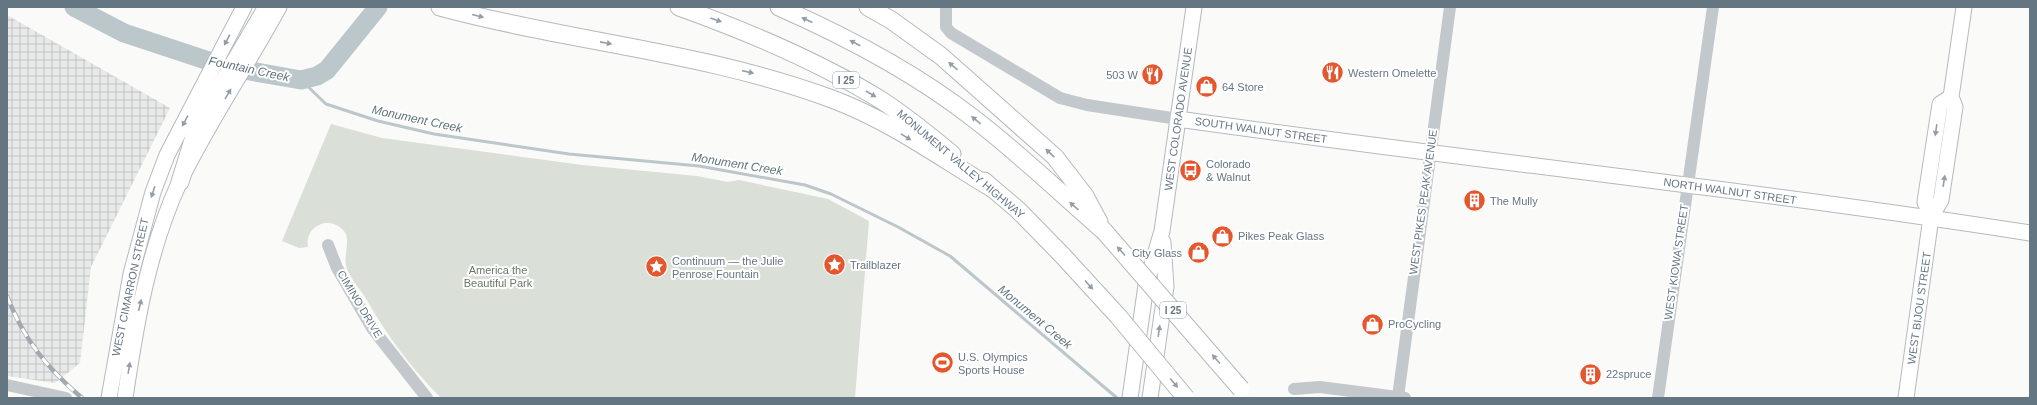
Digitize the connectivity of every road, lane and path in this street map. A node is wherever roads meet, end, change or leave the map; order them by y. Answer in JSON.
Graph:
{"nodes":[{"id":1,"x":244,"y":7,"type":"edge"},
{"id":2,"x":440,"y":7,"type":"edge"},
{"id":3,"x":679,"y":7,"type":"edge"},
{"id":4,"x":779,"y":7,"type":"edge"},
{"id":5,"x":868,"y":7,"type":"edge"},
{"id":6,"x":946,"y":7,"type":"edge"},
{"id":7,"x":1194,"y":7,"type":"edge"},
{"id":8,"x":1450,"y":7,"type":"edge"},
{"id":9,"x":1713,"y":7,"type":"edge"},
{"id":10,"x":1964,"y":7,"type":"edge"},
{"id":11,"x":276,"y":8,"type":"edge"},
{"id":12,"x":1178,"y":119,"type":"junction"},
{"id":13,"x":1430,"y":152,"type":"junction"},
{"id":14,"x":180,"y":182,"type":"joint"},
{"id":15,"x":1687,"y":184,"type":"junction"},
{"id":16,"x":993,"y":189,"type":"junction"},
{"id":17,"x":1931,"y":217,"type":"junction"},
{"id":18,"x":1104,"y":231,"type":"junction"},
{"id":19,"x":1162,"y":231,"type":"junction"},
{"id":20,"x":2030,"y":233,"type":"edge"},
{"id":21,"x":328,"y":245,"type":"dead end"},
{"id":22,"x":7,"y":385,"type":"edge"},
{"id":23,"x":1294,"y":389,"type":"dead end"},
{"id":24,"x":1245,"y":393,"type":"edge"},
{"id":25,"x":66,"y":398,"type":"edge"},
{"id":26,"x":109,"y":398,"type":"edge"},
{"id":27,"x":125,"y":398,"type":"edge"},
{"id":28,"x":426,"y":398,"type":"edge"},
{"id":29,"x":1130,"y":398,"type":"edge"},
{"id":30,"x":1150,"y":398,"type":"edge"},
{"id":31,"x":1186,"y":398,"type":"edge"},
{"id":32,"x":1401,"y":398,"type":"edge"},
{"id":33,"x":1658,"y":398,"type":"edge"},
{"id":34,"x":1906,"y":398,"type":"edge"}],
"edges":[{"from":1,"to":26,"type":"main road","name":"WEST CIMARRON STREET","one_way":true},
{"from":2,"to":16,"type":"highway","one_way":true},
{"from":3,"to":16,"type":"highway","name":"MONUMENT VALLEY HIGHWAY","number":"I 25","one_way":true},
{"from":18,"to":4,"type":"highway","number":"I 25","one_way":true},
{"from":18,"to":5,"type":"highway","one_way":true},
{"from":6,"to":12,"type":"street","name":"SOUTH WALNUT STREET"},
{"from":7,"to":12,"type":"main road","name":"WEST COLORADO AVENUE"},
{"from":8,"to":13,"type":"street","name":"WEST PIKES PEAK AVENUE"},
{"from":9,"to":15,"type":"street","name":"WEST KIOWA STREET"},
{"from":10,"to":17,"type":"main road","name":"WEST BIJOU STREET"},
{"from":14,"to":11,"type":"highway","one_way":true},
{"from":12,"to":13,"type":"main road","name":"SOUTH WALNUT STREET"},
{"from":12,"to":19,"type":"main road","name":"WEST COLORADO AVENUE"},
{"from":13,"to":15,"type":"main road","name":"NORTH WALNUT STREET"},
{"from":13,"to":32,"type":"street","name":"WEST PIKES PEAK AVENUE"},
{"from":27,"to":14,"type":"main road","name":"WEST CIMARRON STREET","one_way":true},
{"from":15,"to":17,"type":"main road","name":"NORTH WALNUT STREET"},
{"from":15,"to":33,"type":"street","name":"WEST KIOWA STREET"},
{"from":16,"to":31,"type":"highway","name":"MONUMENT VALLEY HIGHWAY","number":"I 25","one_way":true,"bridge":true},
{"from":17,"to":20,"type":"main road","name":"NORTH WALNUT STREET"},
{"from":17,"to":34,"type":"main road","name":"WEST BIJOU STREET"},
{"from":24,"to":18,"type":"highway","number":"I 25","one_way":true,"bridge":true},
{"from":19,"to":29,"type":"main road","name":"WEST COLORADO AVENUE"},
{"from":30,"to":19,"type":"main road","name":"WEST COLORADO AVENUE","one_way":true},
{"from":21,"to":28,"type":"street","name":"CIMINO DRIVE"},
{"from":22,"to":25,"type":"street"},
{"from":23,"to":32,"type":"street"}]}
